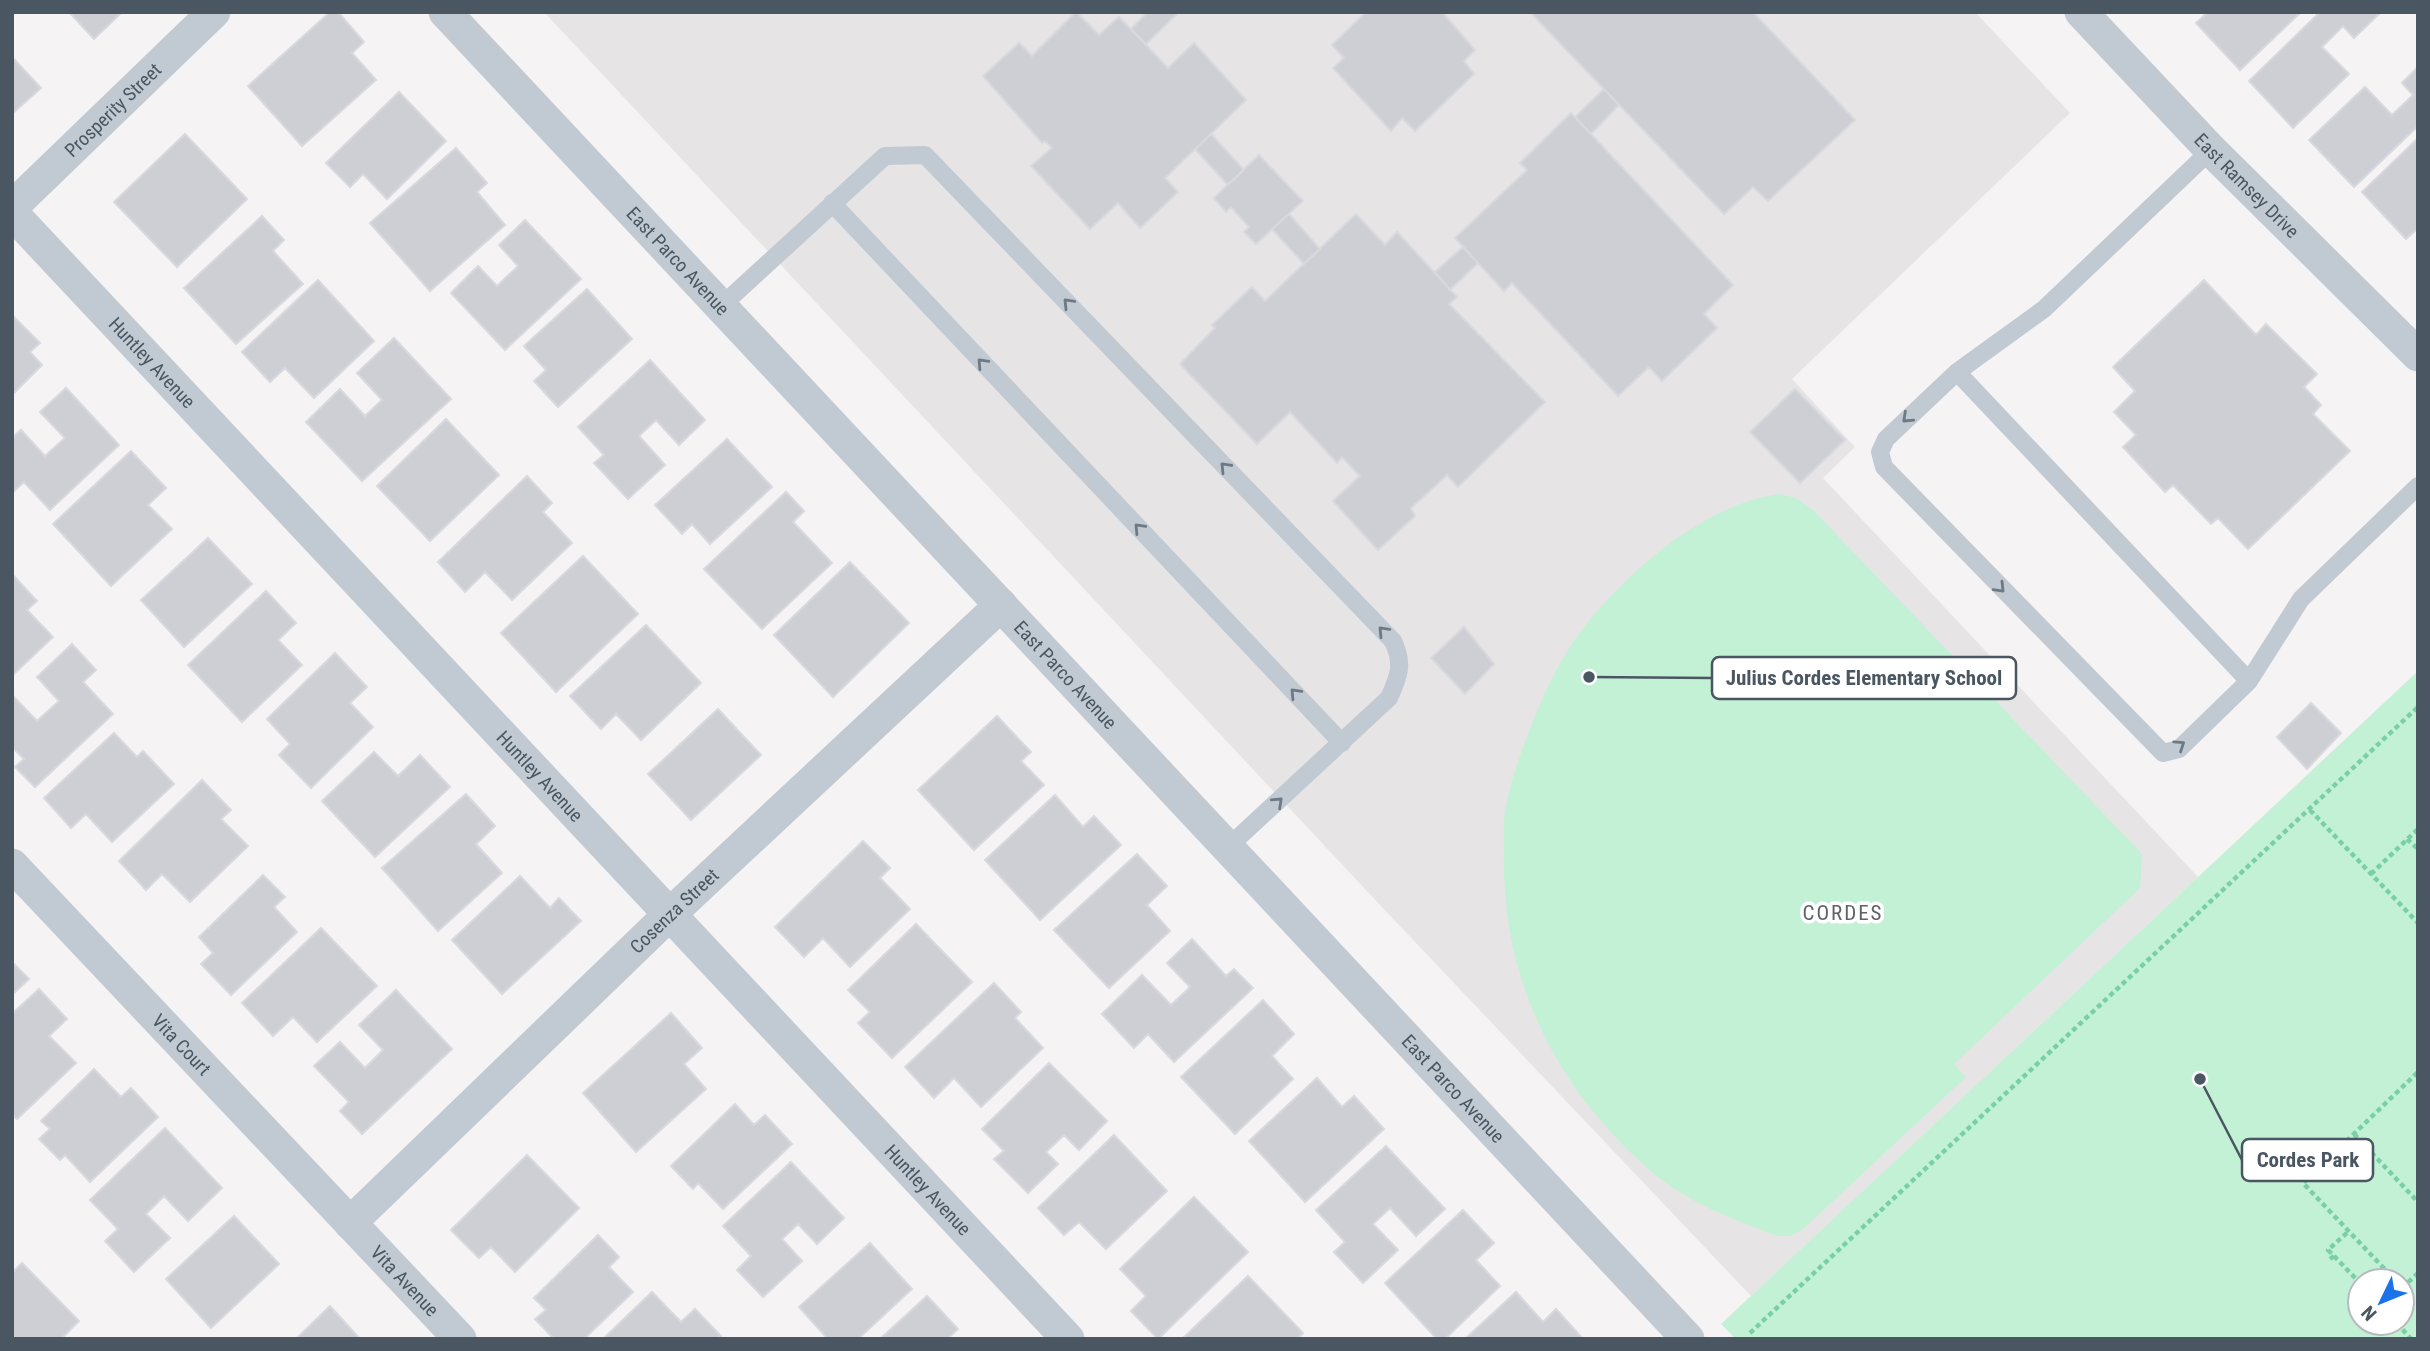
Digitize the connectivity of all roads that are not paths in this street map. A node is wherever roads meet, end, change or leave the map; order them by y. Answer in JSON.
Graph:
{"nodes":[{"id":1,"x":214,"y":12,"type":"edge"},
{"id":2,"x":445,"y":12,"type":"edge"},
{"id":3,"x":2096,"y":17,"type":"edge"},
{"id":4,"x":2211,"y":150,"type":"junction"},
{"id":5,"x":832,"y":203,"type":"junction"},
{"id":6,"x":12,"y":207,"type":"edge"},
{"id":7,"x":12,"y":213,"type":"edge"},
{"id":8,"x":719,"y":308,"type":"junction"},
{"id":9,"x":2418,"y":355,"type":"edge"},
{"id":10,"x":1957,"y":372,"type":"junction"},
{"id":11,"x":2418,"y":486,"type":"edge"},
{"id":12,"x":1001,"y":605,"type":"junction"},
{"id":13,"x":2249,"y":681,"type":"junction"},
{"id":14,"x":1342,"y":743,"type":"junction"},
{"id":15,"x":1227,"y":848,"type":"junction"},
{"id":16,"x":12,"y":865,"type":"edge"},
{"id":17,"x":670,"y":914,"type":"junction"},
{"id":18,"x":350,"y":1223,"type":"junction"},
{"id":19,"x":460,"y":1339,"type":"edge"},
{"id":20,"x":1068,"y":1339,"type":"edge"},
{"id":21,"x":1688,"y":1339,"type":"edge"}],
"edges":[{"from":1,"to":6,"type":"street","name":"Prosperity Street"},
{"from":2,"to":8,"type":"street","name":"East Parco Avenue"},
{"from":3,"to":4,"type":"street","name":"East Ramsey Drive"},
{"from":4,"to":9,"type":"street","name":"East Ramsey Drive"},
{"from":4,"to":10,"type":"lane"},
{"from":5,"to":8,"type":"lane"},
{"from":14,"to":5,"type":"lane","one_way":true},
{"from":14,"to":5,"type":"lane","one_way":true},
{"from":7,"to":17,"type":"street","name":"Huntley Avenue"},
{"from":8,"to":12,"type":"street","name":"East Parco Avenue"},
{"from":10,"to":13,"type":"lane"},
{"from":10,"to":13,"type":"lane","one_way":true},
{"from":11,"to":13,"type":"lane"},
{"from":12,"to":15,"type":"street","name":"East Parco Avenue"},
{"from":12,"to":17,"type":"street","name":"Cosenza Street"},
{"from":15,"to":14,"type":"lane","one_way":true},
{"from":15,"to":21,"type":"street","name":"East Parco Avenue"},
{"from":16,"to":18,"type":"street","name":"Vita Court"},
{"from":17,"to":18,"type":"street","name":"Cosenza Street"},
{"from":17,"to":20,"type":"street","name":"Huntley Avenue"},
{"from":18,"to":19,"type":"street","name":"Vita Avenue"}]}
